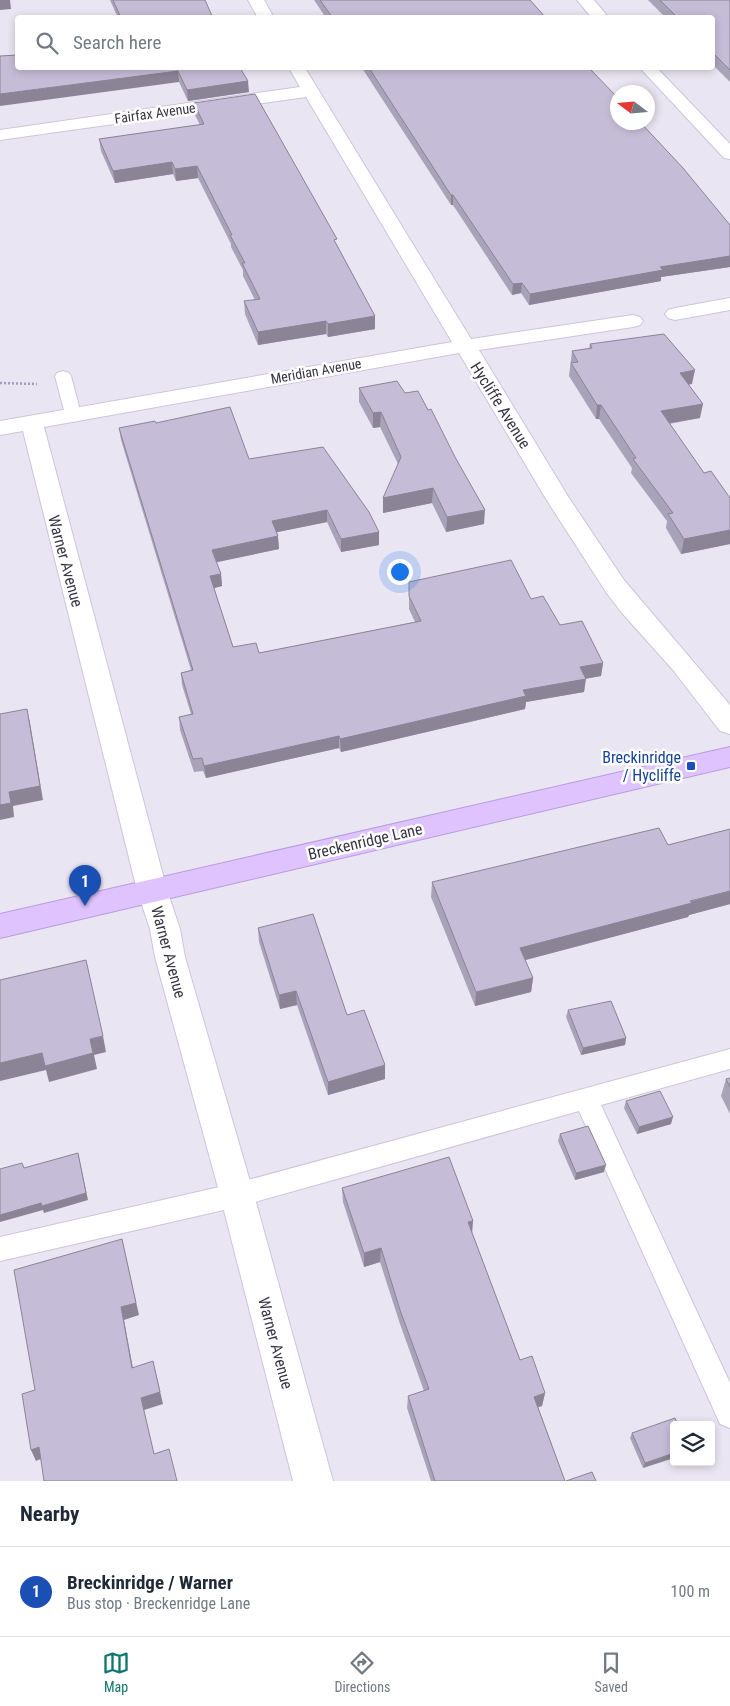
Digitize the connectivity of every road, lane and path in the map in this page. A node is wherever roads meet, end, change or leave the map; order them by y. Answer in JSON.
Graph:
{"nodes":[{"id":1,"x":256,"y":0,"type":"edge"},
{"id":2,"x":585,"y":0,"type":"edge"},
{"id":3,"x":264,"y":15,"type":"edge"},
{"id":4,"x":598,"y":15,"type":"edge"},
{"id":5,"x":297,"y":70,"type":"edge"},
{"id":6,"x":650,"y":70,"type":"edge"},
{"id":7,"x":311,"y":91,"type":"junction"},
{"id":8,"x":0,"y":135,"type":"edge"},
{"id":9,"x":730,"y":154,"type":"edge"},
{"id":10,"x":730,"y":304,"type":"edge"},
{"id":11,"x":675,"y":314,"type":"dead end"},
{"id":12,"x":633,"y":321,"type":"dead end"},
{"id":13,"x":464,"y":346,"type":"junction"},
{"id":14,"x":63,"y":376,"type":"dead end"},
{"id":15,"x":73,"y":414,"type":"junction"},
{"id":16,"x":32,"y":422,"type":"junction"},
{"id":17,"x":0,"y":428,"type":"edge"},
{"id":18,"x":730,"y":724,"type":"edge"},
{"id":19,"x":730,"y":757,"type":"edge"},
{"id":20,"x":152,"y":890,"type":"junction"},
{"id":21,"x":0,"y":926,"type":"edge"},
{"id":22,"x":730,"y":1059,"type":"edge"},
{"id":23,"x":586,"y":1099,"type":"junction"},
{"id":24,"x":237,"y":1195,"type":"junction"},
{"id":25,"x":0,"y":1249,"type":"edge"},
{"id":26,"x":730,"y":1414,"type":"edge"},
{"id":27,"x":313,"y":1481,"type":"edge"}],
"edges":[{"from":1,"to":3,"type":"street"},
{"from":2,"to":4,"type":"street"},
{"from":5,"to":7,"type":"street","name":"Hycliffe Avenue"},
{"from":6,"to":9,"type":"street"},
{"from":7,"to":8,"type":"street","name":"Fairfax Avenue"},
{"from":7,"to":13,"type":"street","name":"Hycliffe Avenue"},
{"from":10,"to":11,"type":"street"},
{"from":12,"to":13,"type":"street","name":"Meridian Avenue"},
{"from":13,"to":15,"type":"street","name":"Meridian Avenue"},
{"from":13,"to":18,"type":"street","name":"Hycliffe Avenue"},
{"from":14,"to":15,"type":"lane"},
{"from":15,"to":16,"type":"street","name":"Meridian Avenue"},
{"from":16,"to":17,"type":"street","name":"Meridian Avenue"},
{"from":16,"to":20,"type":"street","name":"Warner Avenue"},
{"from":19,"to":20,"type":"main road","name":"Breckenridge Lane"},
{"from":20,"to":21,"type":"main road","name":"Breckenridge Lane"},
{"from":20,"to":24,"type":"street","name":"Warner Avenue"},
{"from":22,"to":23,"type":"lane"},
{"from":23,"to":24,"type":"lane"},
{"from":23,"to":26,"type":"lane"},
{"from":24,"to":25,"type":"lane"},
{"from":24,"to":27,"type":"street","name":"Warner Avenue"}]}
